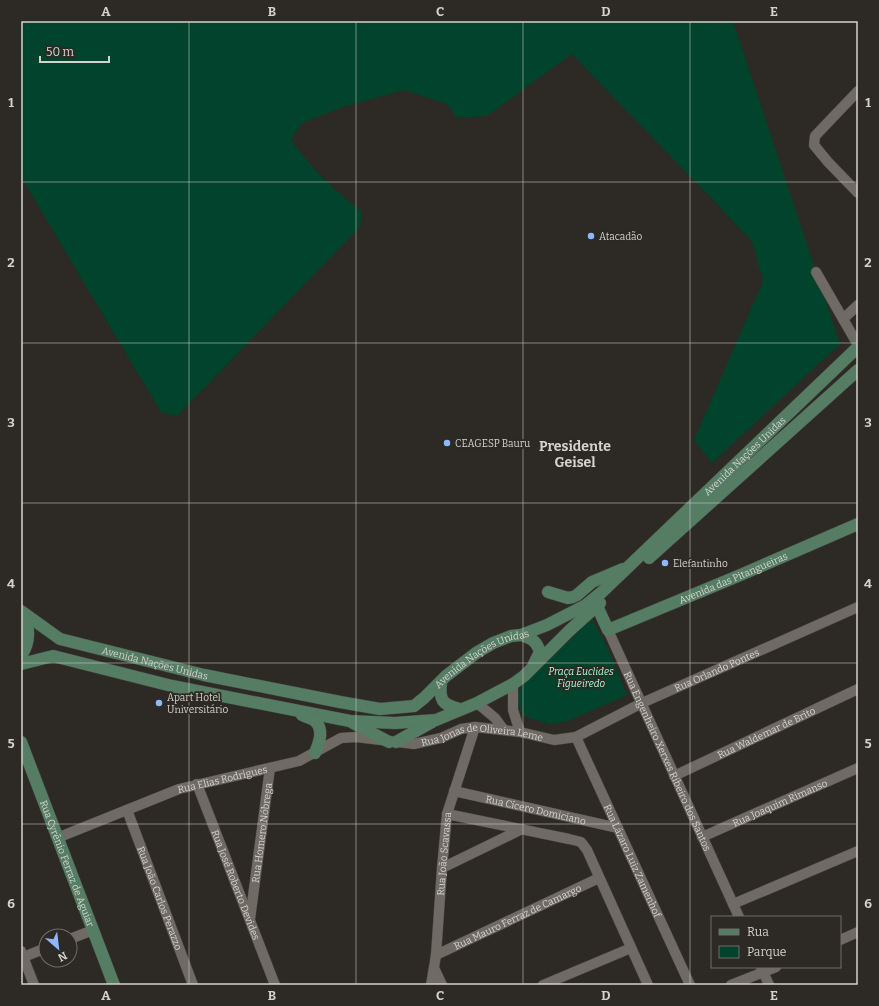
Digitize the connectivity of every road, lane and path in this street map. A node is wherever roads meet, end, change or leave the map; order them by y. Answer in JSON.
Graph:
{"nodes":[{"id":1,"x":858,"y":91,"type":"edge"},
{"id":2,"x":858,"y":193,"type":"edge"},
{"id":3,"x":816,"y":272,"type":"dead end"},
{"id":4,"x":858,"y":305,"type":"edge"},
{"id":5,"x":843,"y":320,"type":"junction"},
{"id":6,"x":857,"y":342,"type":"edge"},
{"id":7,"x":858,"y":370,"type":"edge"},
{"id":8,"x":858,"y":524,"type":"edge"},
{"id":9,"x":630,"y":566,"type":"junction"},
{"id":10,"x":548,"y":592,"type":"dead end"},
{"id":11,"x":597,"y":606,"type":"junction"},
{"id":12,"x":858,"y":607,"type":"edge"},
{"id":13,"x":21,"y":612,"type":"edge"},
{"id":14,"x":608,"y":630,"type":"junction"},
{"id":15,"x":521,"y":635,"type":"junction"},
{"id":16,"x":21,"y":656,"type":"edge"},
{"id":17,"x":21,"y":664,"type":"edge"},
{"id":18,"x":524,"y":676,"type":"junction"},
{"id":19,"x":441,"y":682,"type":"junction"},
{"id":20,"x":513,"y":684,"type":"junction"},
{"id":21,"x":858,"y":689,"type":"edge"},
{"id":22,"x":477,"y":703,"type":"junction"},
{"id":23,"x":642,"y":703,"type":"junction"},
{"id":24,"x":290,"y":710,"type":"junction"},
{"id":25,"x":460,"y":710,"type":"junction"},
{"id":26,"x":436,"y":720,"type":"junction"},
{"id":27,"x":350,"y":721,"type":"junction"},
{"id":28,"x":475,"y":727,"type":"junction"},
{"id":29,"x":504,"y":730,"type":"junction"},
{"id":30,"x":520,"y":732,"type":"junction"},
{"id":31,"x":576,"y":737,"type":"junction"},
{"id":32,"x":392,"y":742,"type":"junction"},
{"id":33,"x":22,"y":749,"type":"edge"},
{"id":34,"x":315,"y":753,"type":"junction"},
{"id":35,"x":270,"y":768,"type":"junction"},
{"id":36,"x":858,"y":768,"type":"edge"},
{"id":37,"x":674,"y":776,"type":"junction"},
{"id":38,"x":197,"y":784,"type":"junction"},
{"id":39,"x":454,"y":790,"type":"junction"},
{"id":40,"x":127,"y":810,"type":"junction"},
{"id":41,"x":447,"y":814,"type":"junction"},
{"id":42,"x":618,"y":828,"type":"junction"},
{"id":43,"x":522,"y":829,"type":"junction"},
{"id":44,"x":702,"y":837,"type":"junction"},
{"id":45,"x":58,"y":838,"type":"junction"},
{"id":46,"x":858,"y":851,"type":"edge"},
{"id":47,"x":442,"y":868,"type":"junction"},
{"id":48,"x":599,"y":878,"type":"junction"},
{"id":49,"x":733,"y":904,"type":"junction"},
{"id":50,"x":739,"y":916,"type":"edge"},
{"id":51,"x":250,"y":921,"type":"junction"},
{"id":52,"x":93,"y":930,"type":"junction"},
{"id":53,"x":858,"y":932,"type":"edge"},
{"id":54,"x":78,"y":936,"type":"edge"},
{"id":55,"x":841,"y":940,"type":"edge"},
{"id":56,"x":631,"y":948,"type":"junction"},
{"id":57,"x":38,"y":950,"type":"edge"},
{"id":58,"x":22,"y":955,"type":"edge"},
{"id":59,"x":436,"y":955,"type":"junction"},
{"id":60,"x":434,"y":968,"type":"junction"},
{"id":61,"x":762,"y":970,"type":"edge"},
{"id":62,"x":34,"y":985,"type":"edge"},
{"id":63,"x":114,"y":985,"type":"edge"},
{"id":64,"x":193,"y":985,"type":"edge"},
{"id":65,"x":274,"y":985,"type":"edge"},
{"id":66,"x":431,"y":985,"type":"edge"},
{"id":67,"x":442,"y":985,"type":"edge"},
{"id":68,"x":543,"y":985,"type":"edge"},
{"id":69,"x":648,"y":985,"type":"edge"},
{"id":70,"x":690,"y":985,"type":"edge"},
{"id":71,"x":731,"y":985,"type":"edge"},
{"id":72,"x":769,"y":985,"type":"edge"}],
"edges":[{"from":1,"to":2,"type":"street"},
{"from":3,"to":5,"type":"street"},
{"from":4,"to":5,"type":"street"},
{"from":5,"to":6,"type":"street"},
{"from":6,"to":9,"type":"main road","name":"Avenida Nações Unidas"},
{"from":7,"to":11,"type":"main road","name":"Avenida Nações Unidas"},
{"from":8,"to":14,"type":"main road","name":"Avenida das Pitangueiras"},
{"from":9,"to":10,"type":"main road"},
{"from":9,"to":15,"type":"main road","name":"Avenida Nações Unidas"},
{"from":11,"to":14,"type":"main road","name":"Rua Engenheiro Xerxes Ribeiro dos Santos"},
{"from":11,"to":18,"type":"main road","name":"Avenida Nações Unidas"},
{"from":12,"to":23,"type":"street","name":"Rua Orlando Pontes"},
{"from":13,"to":16,"type":"main road","name":"Avenida Nações Unidas"},
{"from":13,"to":19,"type":"main road","name":"Avenida Nações Unidas"},
{"from":14,"to":23,"type":"street","name":"Rua Engenheiro Xerxes Ribeiro dos Santos"},
{"from":15,"to":18,"type":"main road"},
{"from":15,"to":19,"type":"main road","name":"Avenida Nações Unidas"},
{"from":17,"to":24,"type":"main road","name":"Avenida Nações Unidas"},
{"from":18,"to":20,"type":"main road","name":"Avenida Nações Unidas"},
{"from":19,"to":25,"type":"main road"},
{"from":20,"to":22,"type":"main road","name":"Avenida Nações Unidas"},
{"from":20,"to":30,"type":"street"},
{"from":21,"to":37,"type":"street","name":"Rua Waldemar de Brito"},
{"from":22,"to":25,"type":"main road","name":"Avenida Nações Unidas"},
{"from":22,"to":29,"type":"street"},
{"from":23,"to":31,"type":"street","name":"Rua Orlando Pontes"},
{"from":23,"to":37,"type":"street","name":"Rua Engenheiro Xerxes Ribeiro dos Santos"},
{"from":24,"to":27,"type":"main road","name":"Avenida Nações Unidas"},
{"from":24,"to":34,"type":"main road"},
{"from":25,"to":26,"type":"main road","name":"Avenida Nações Unidas"},
{"from":26,"to":27,"type":"main road","name":"Avenida Nações Unidas"},
{"from":26,"to":32,"type":"main road"},
{"from":27,"to":32,"type":"main road"},
{"from":28,"to":29,"type":"street","name":"Rua Jonas de Oliveira Leme"},
{"from":28,"to":32,"type":"street","name":"Rua Jonas de Oliveira Leme"},
{"from":28,"to":39,"type":"street","name":"Rua João Scavassa"},
{"from":29,"to":30,"type":"street","name":"Rua Jonas de Oliveira Leme"},
{"from":30,"to":31,"type":"street","name":"Rua Jonas de Oliveira Leme"},
{"from":31,"to":42,"type":"street","name":"Rua Lázaro Luiz Zamenhof"},
{"from":32,"to":34,"type":"street","name":"Rua Elias Rodrigues"},
{"from":33,"to":45,"type":"main road","name":"Rua Cyrênio Ferraz de Aguiar"},
{"from":34,"to":35,"type":"street","name":"Rua Elias Rodrigues"},
{"from":35,"to":38,"type":"street","name":"Rua Elias Rodrigues"},
{"from":35,"to":51,"type":"street","name":"Rua Homero Nóbrega"},
{"from":36,"to":44,"type":"street","name":"Rua Joaquim Rimanso"},
{"from":37,"to":44,"type":"street","name":"Rua Engenheiro Xerxes Ribeiro dos Santos"},
{"from":38,"to":40,"type":"street","name":"Rua Elias Rodrigues"},
{"from":38,"to":51,"type":"street","name":"Rua José Roberto Devides"},
{"from":39,"to":41,"type":"street","name":"Rua João Scavassa"},
{"from":39,"to":42,"type":"street","name":"Rua Cícero Domiciano"},
{"from":40,"to":45,"type":"street","name":"Rua Elias Rodrigues"},
{"from":40,"to":64,"type":"street","name":"Rua João Carlos Perazzo"},
{"from":41,"to":43,"type":"street"},
{"from":41,"to":47,"type":"street","name":"Rua João Scavassa"},
{"from":42,"to":70,"type":"street","name":"Rua Lázaro Luiz Zamenhof"},
{"from":43,"to":47,"type":"street"},
{"from":43,"to":48,"type":"street"},
{"from":44,"to":49,"type":"street","name":"Rua Engenheiro Xerxes Ribeiro dos Santos"},
{"from":45,"to":52,"type":"main road","name":"Rua Cyrênio Ferraz de Aguiar"},
{"from":46,"to":49,"type":"street"},
{"from":47,"to":59,"type":"street","name":"Rua João Scavassa"},
{"from":48,"to":56,"type":"street"},
{"from":48,"to":59,"type":"street","name":"Rua Mauro Ferraz de Camargo"},
{"from":49,"to":50,"type":"street","name":"Rua Engenheiro Xerxes Ribeiro dos Santos"},
{"from":51,"to":65,"type":"street","name":"Rua José Roberto Devides"},
{"from":52,"to":54,"type":"street"},
{"from":52,"to":63,"type":"main road","name":"Rua Cyrênio Ferraz de Aguiar"},
{"from":53,"to":55,"type":"street"},
{"from":56,"to":68,"type":"street"},
{"from":56,"to":69,"type":"street"},
{"from":57,"to":58,"type":"street"},
{"from":58,"to":62,"type":"street"},
{"from":59,"to":60,"type":"street","name":"Rua João Scavassa"},
{"from":60,"to":66,"type":"street","name":"Rua João Scavassa"},
{"from":60,"to":67,"type":"street"},
{"from":61,"to":71,"type":"street"},
{"from":61,"to":72,"type":"street"}]}
